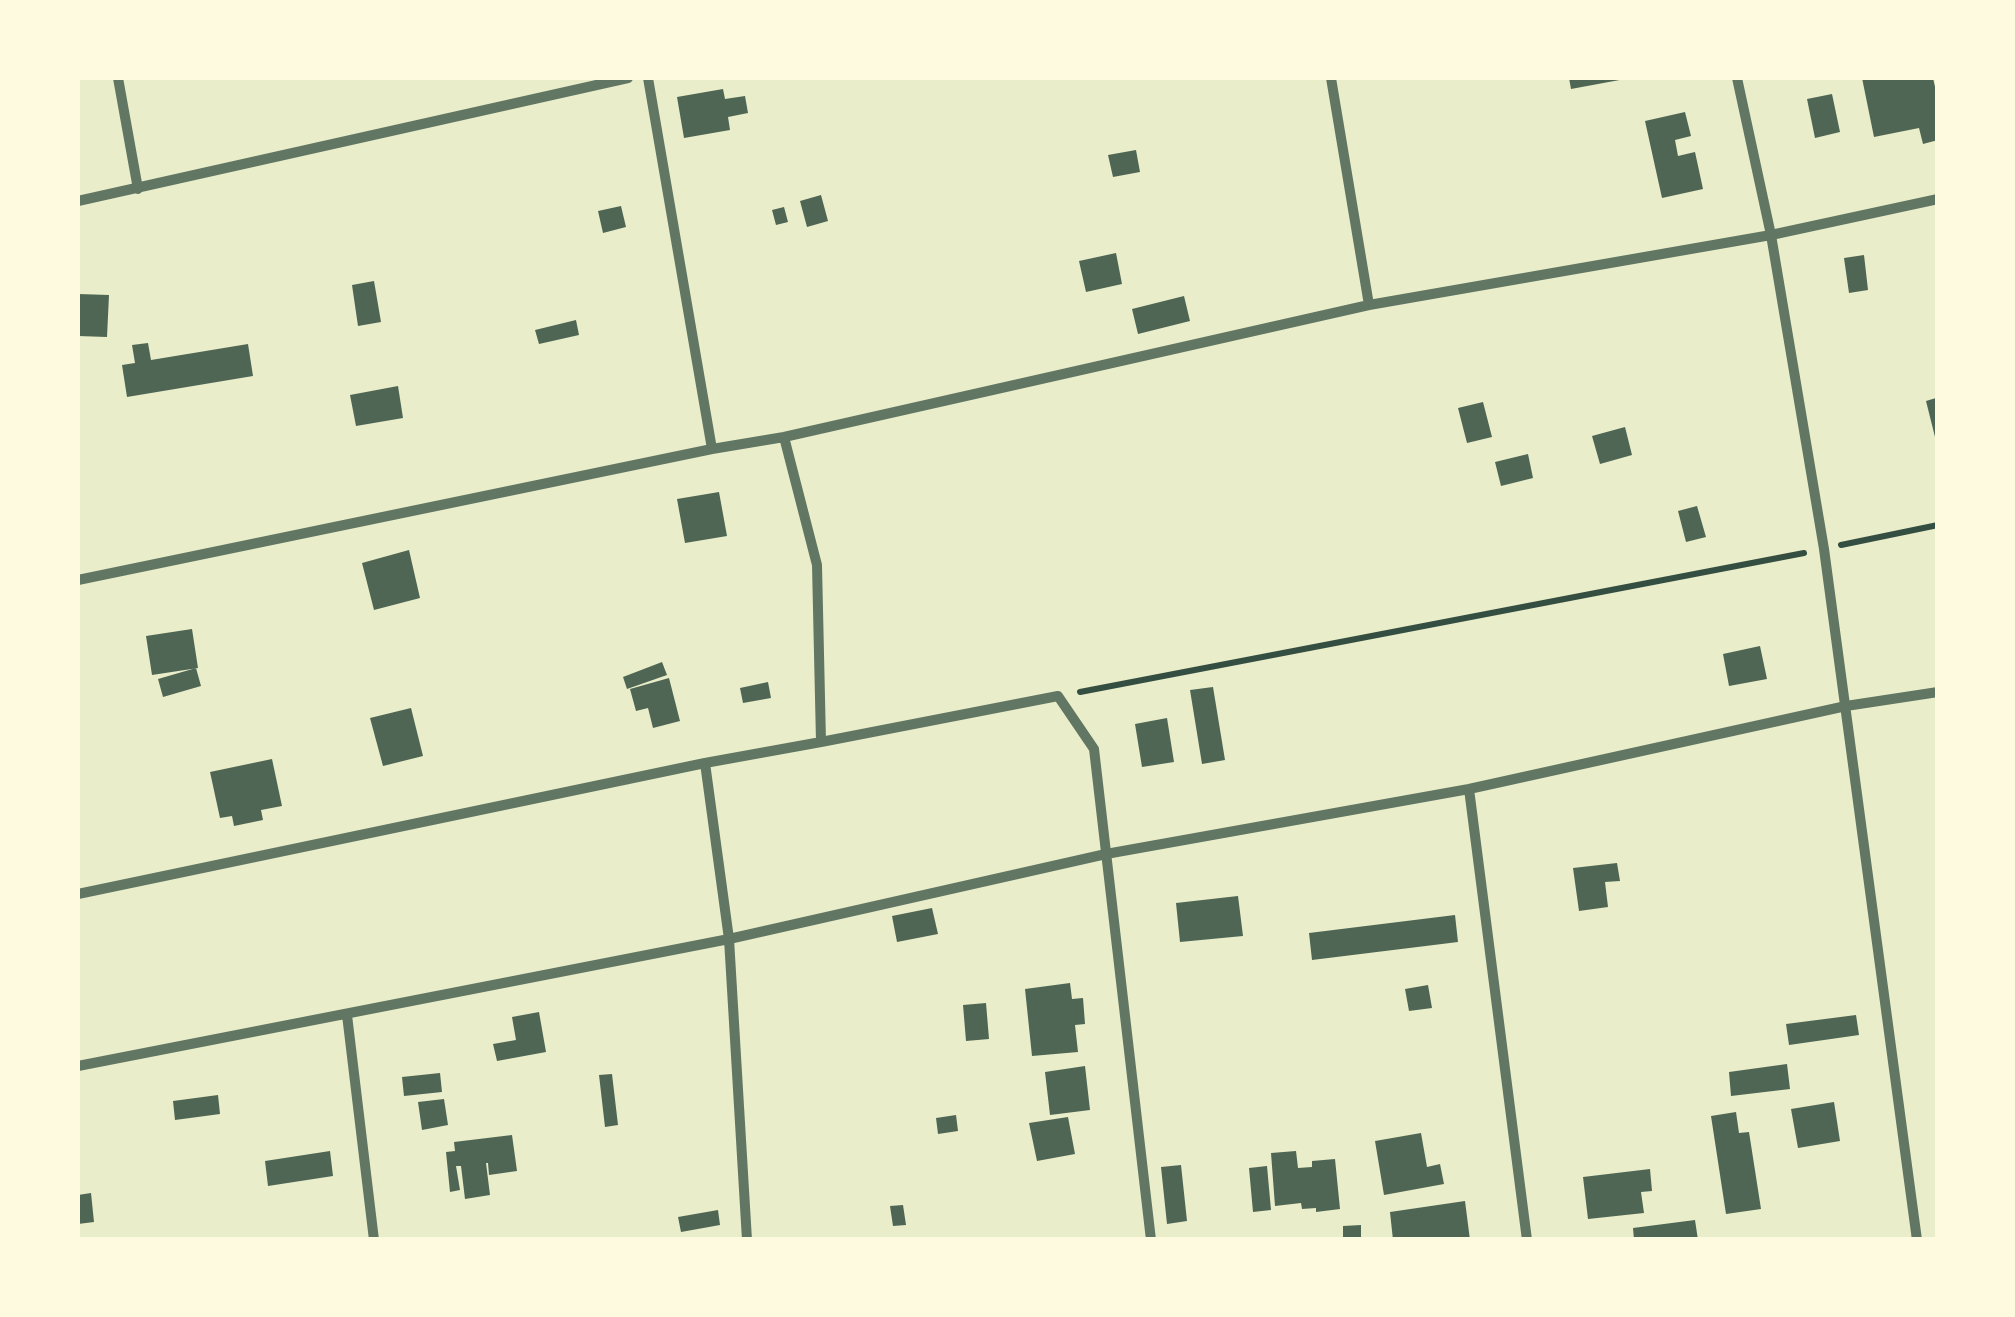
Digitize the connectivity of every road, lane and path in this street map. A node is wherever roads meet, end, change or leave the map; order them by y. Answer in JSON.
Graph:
{"nodes":[{"id":1,"x":118,"y":78,"type":"edge"},
{"id":2,"x":628,"y":78,"type":"edge"},
{"id":3,"x":648,"y":78,"type":"edge"},
{"id":4,"x":1332,"y":78,"type":"edge"},
{"id":5,"x":1737,"y":78,"type":"edge"},
{"id":6,"x":138,"y":189,"type":"junction"},
{"id":7,"x":1938,"y":199,"type":"edge"},
{"id":8,"x":78,"y":201,"type":"edge"},
{"id":9,"x":1771,"y":235,"type":"junction"},
{"id":10,"x":1369,"y":305,"type":"junction"},
{"id":11,"x":784,"y":436,"type":"junction"},
{"id":12,"x":712,"y":449,"type":"junction"},
{"id":13,"x":1938,"y":526,"type":"edge"},
{"id":14,"x":1824,"y":549,"type":"junction"},
{"id":15,"x":78,"y":580,"type":"edge"},
{"id":16,"x":1938,"y":692,"type":"edge"},
{"id":17,"x":1058,"y":696,"type":"junction"},
{"id":18,"x":1846,"y":706,"type":"junction"},
{"id":19,"x":821,"y":742,"type":"junction"},
{"id":20,"x":705,"y":763,"type":"junction"},
{"id":21,"x":1469,"y":789,"type":"junction"},
{"id":22,"x":1106,"y":854,"type":"junction"},
{"id":23,"x":78,"y":894,"type":"edge"},
{"id":24,"x":729,"y":939,"type":"junction"},
{"id":25,"x":347,"y":1015,"type":"junction"},
{"id":26,"x":78,"y":1066,"type":"edge"},
{"id":27,"x":374,"y":1240,"type":"edge"},
{"id":28,"x":747,"y":1240,"type":"edge"},
{"id":29,"x":1151,"y":1240,"type":"edge"},
{"id":30,"x":1528,"y":1240,"type":"edge"},
{"id":31,"x":1917,"y":1240,"type":"edge"}],
"edges":[{"from":1,"to":6,"type":"street"},
{"from":2,"to":6,"type":"street"},
{"from":3,"to":12,"type":"street"},
{"from":4,"to":10,"type":"street"},
{"from":5,"to":9,"type":"street"},
{"from":6,"to":8,"type":"street"},
{"from":7,"to":9,"type":"street"},
{"from":9,"to":10,"type":"street"},
{"from":9,"to":14,"type":"street"},
{"from":10,"to":11,"type":"street"},
{"from":11,"to":12,"type":"street"},
{"from":11,"to":19,"type":"street"},
{"from":12,"to":15,"type":"street"},
{"from":13,"to":14,"type":"path"},
{"from":14,"to":17,"type":"path"},
{"from":14,"to":18,"type":"street"},
{"from":16,"to":18,"type":"street"},
{"from":17,"to":19,"type":"street"},
{"from":17,"to":22,"type":"street"},
{"from":18,"to":21,"type":"street"},
{"from":18,"to":31,"type":"street"},
{"from":19,"to":20,"type":"street"},
{"from":20,"to":23,"type":"street"},
{"from":20,"to":24,"type":"street"},
{"from":21,"to":22,"type":"street"},
{"from":21,"to":30,"type":"street"},
{"from":22,"to":24,"type":"street"},
{"from":22,"to":29,"type":"street"},
{"from":24,"to":25,"type":"street"},
{"from":24,"to":28,"type":"street"},
{"from":25,"to":26,"type":"street"},
{"from":25,"to":27,"type":"street"}]}
